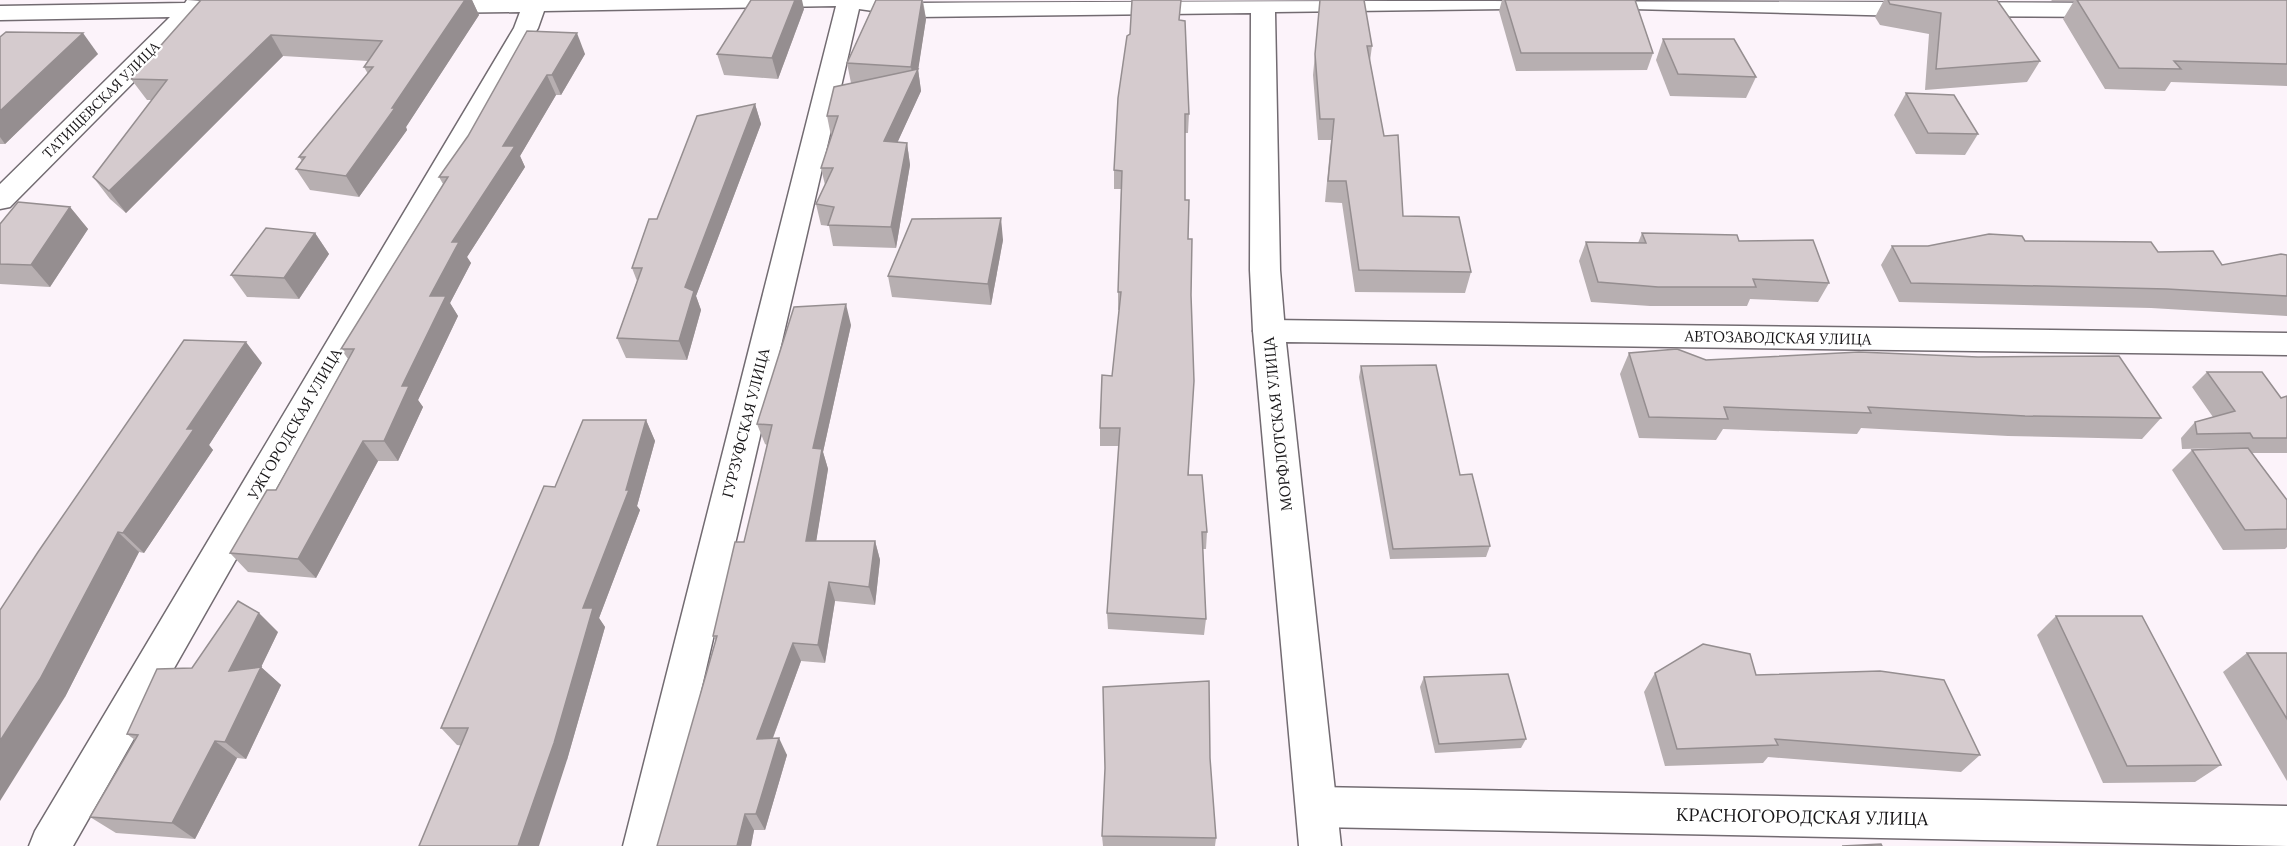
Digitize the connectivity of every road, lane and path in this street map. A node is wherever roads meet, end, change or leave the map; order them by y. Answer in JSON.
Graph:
{"nodes":[{"id":1,"x":830,"y":0,"type":"edge"},
{"id":2,"x":850,"y":0,"type":"edge"},
{"id":3,"x":1593,"y":0,"type":"edge"},
{"id":4,"x":534,"y":2,"type":"edge"},
{"id":5,"x":1263,"y":3,"type":"edge"},
{"id":6,"x":1903,"y":4,"type":"edge"},
{"id":7,"x":196,"y":5,"type":"edge"},
{"id":8,"x":404,"y":7,"type":"edge"},
{"id":9,"x":262,"y":9,"type":"edge"},
{"id":10,"x":2132,"y":10,"type":"edge"},
{"id":11,"x":0,"y":13,"type":"edge"},
{"id":12,"x":0,"y":200,"type":"edge"},
{"id":13,"x":1269,"y":331,"type":"junction"},
{"id":14,"x":2287,"y":344,"type":"edge"},
{"id":15,"x":1319,"y":826,"type":"edge"},
{"id":16,"x":2287,"y":826,"type":"edge"},
{"id":17,"x":50,"y":846,"type":"edge"},
{"id":18,"x":644,"y":846,"type":"edge"}],
"edges":[{"from":1,"to":4,"type":"street"},
{"from":2,"to":5,"type":"street"},
{"from":2,"to":18,"type":"street","name":"ГУРЗУФСКАЯ УЛИЦА"},
{"from":3,"to":5,"type":"street"},
{"from":3,"to":6,"type":"street"},
{"from":4,"to":8,"type":"street"},
{"from":4,"to":17,"type":"street","name":"УЖГОРОДСКАЯ УЛИЦА"},
{"from":5,"to":13,"type":"street","name":"МОРФЛОТСКАЯ УЛИЦА"},
{"from":6,"to":10,"type":"street"},
{"from":7,"to":9,"type":"street"},
{"from":7,"to":11,"type":"street"},
{"from":7,"to":12,"type":"street","name":"ТАТИЩЕВСКАЯ УЛИЦА"},
{"from":13,"to":14,"type":"street","name":"АВТОЗАВОДСКАЯ УЛИЦА"},
{"from":13,"to":15,"type":"street","name":"МОРФЛОТСКАЯ УЛИЦА"},
{"from":15,"to":16,"type":"street","name":"КРАСНОГОРОДСКАЯ УЛИЦА"}]}
